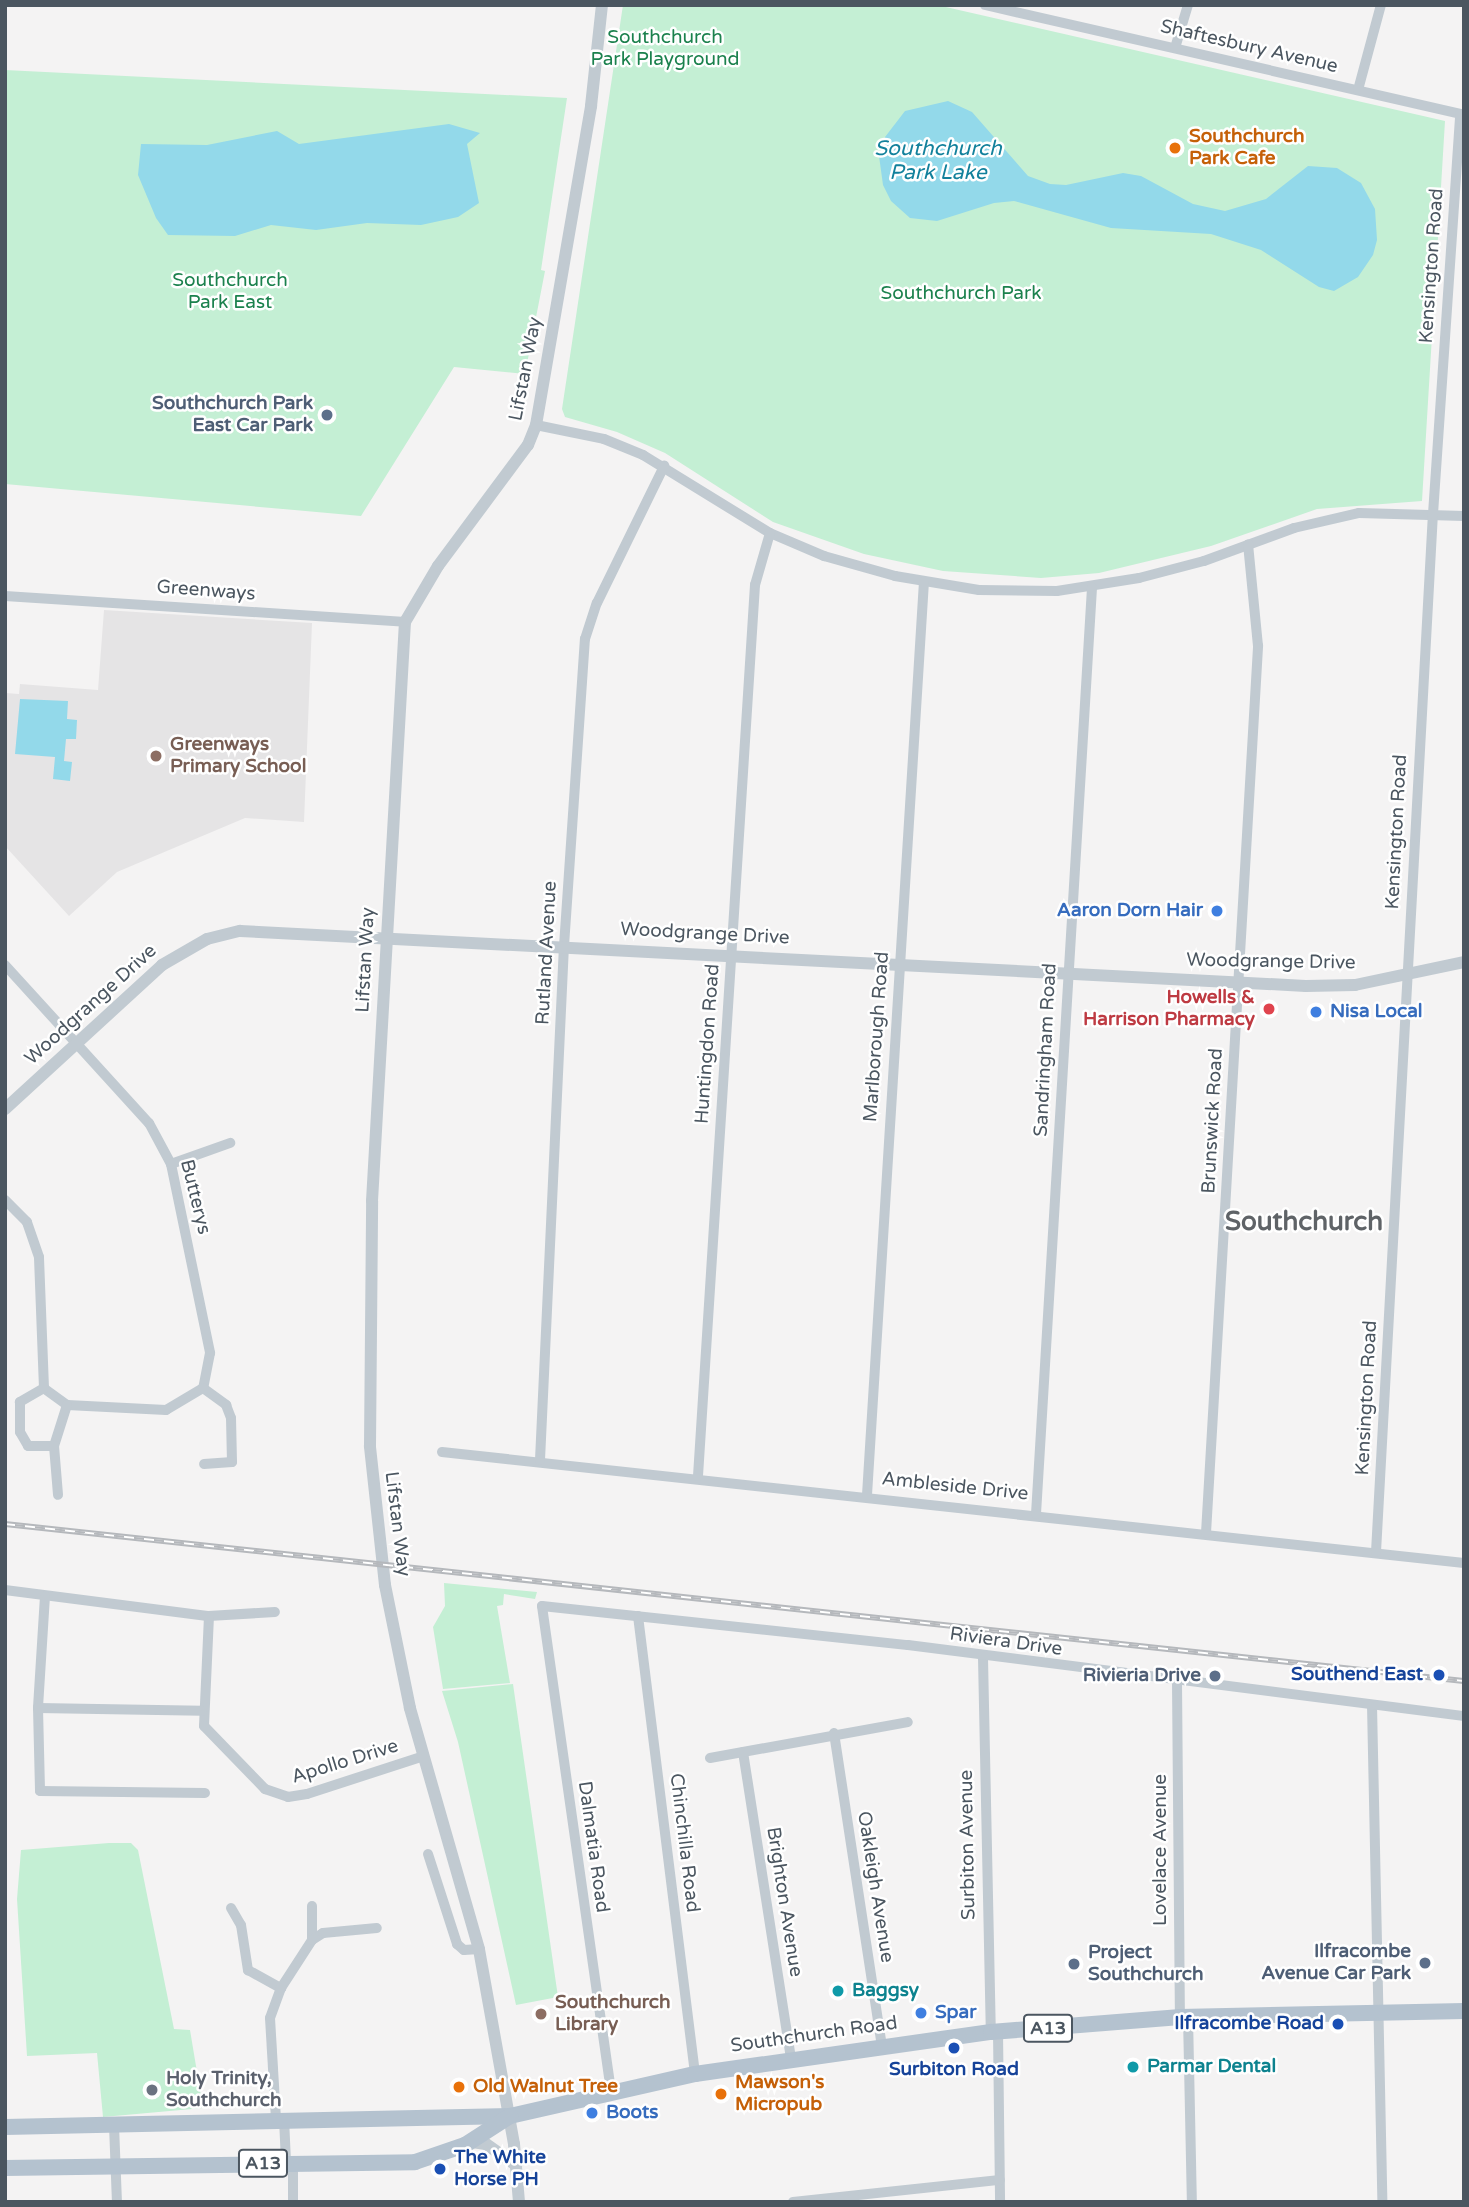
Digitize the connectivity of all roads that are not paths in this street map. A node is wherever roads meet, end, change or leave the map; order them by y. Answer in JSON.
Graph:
{"nodes":[{"id":1,"x":603,"y":5,"type":"edge"},
{"id":2,"x":985,"y":5,"type":"edge"},
{"id":3,"x":1188,"y":5,"type":"edge"},
{"id":4,"x":1381,"y":5,"type":"edge"},
{"id":5,"x":1013,"y":8,"type":"edge"},
{"id":6,"x":1175,"y":48,"type":"junction"},
{"id":7,"x":1358,"y":90,"type":"junction"},
{"id":8,"x":1462,"y":115,"type":"edge"},
{"id":9,"x":536,"y":425,"type":"junction"},
{"id":10,"x":664,"y":466,"type":"junction"},
{"id":11,"x":1433,"y":514,"type":"junction"},
{"id":12,"x":1464,"y":516,"type":"edge"},
{"id":13,"x":770,"y":533,"type":"junction"},
{"id":14,"x":1248,"y":544,"type":"junction"},
{"id":15,"x":924,"y":582,"type":"junction"},
{"id":16,"x":1091,"y":588,"type":"junction"},
{"id":17,"x":5,"y":596,"type":"edge"},
{"id":18,"x":405,"y":622,"type":"junction"},
{"id":19,"x":386,"y":937,"type":"junction"},
{"id":20,"x":564,"y":946,"type":"junction"},
{"id":21,"x":731,"y":955,"type":"junction"},
{"id":22,"x":1464,"y":962,"type":"edge"},
{"id":23,"x":900,"y":963,"type":"junction"},
{"id":24,"x":5,"y":965,"type":"edge"},
{"id":25,"x":1068,"y":973,"type":"junction"},
{"id":26,"x":1406,"y":974,"type":"junction"},
{"id":27,"x":1238,"y":982,"type":"junction"},
{"id":28,"x":77,"y":1043,"type":"junction"},
{"id":29,"x":5,"y":1109,"type":"edge"},
{"id":30,"x":230,"y":1143,"type":"dead end"},
{"id":31,"x":171,"y":1164,"type":"junction"},
{"id":32,"x":5,"y":1200,"type":"edge"},
{"id":33,"x":44,"y":1388,"type":"junction"},
{"id":34,"x":203,"y":1388,"type":"junction"},
{"id":35,"x":67,"y":1405,"type":"junction"},
{"id":36,"x":54,"y":1446,"type":"junction"},
{"id":37,"x":442,"y":1452,"type":"dead end"},
{"id":38,"x":540,"y":1460,"type":"junction"},
{"id":39,"x":204,"y":1464,"type":"dead end"},
{"id":40,"x":698,"y":1476,"type":"junction"},
{"id":41,"x":58,"y":1494,"type":"dead end"},
{"id":42,"x":867,"y":1495,"type":"junction"},
{"id":43,"x":1036,"y":1514,"type":"junction"},
{"id":44,"x":1206,"y":1533,"type":"junction"},
{"id":45,"x":1376,"y":1552,"type":"junction"},
{"id":46,"x":1464,"y":1563,"type":"edge"},
{"id":47,"x":5,"y":1590,"type":"edge"},
{"id":48,"x":45,"y":1596,"type":"junction"},
{"id":49,"x":542,"y":1606,"type":"joint"},
{"id":50,"x":275,"y":1612,"type":"dead end"},
{"id":51,"x":209,"y":1616,"type":"junction"},
{"id":52,"x":638,"y":1616,"type":"junction"},
{"id":53,"x":983,"y":1658,"type":"junction"},
{"id":54,"x":1177,"y":1682,"type":"junction"},
{"id":55,"x":1372,"y":1704,"type":"junction"},
{"id":56,"x":37,"y":1708,"type":"junction"},
{"id":57,"x":202,"y":1711,"type":"junction"},
{"id":58,"x":1464,"y":1716,"type":"edge"},
{"id":59,"x":908,"y":1722,"type":"dead end"},
{"id":60,"x":834,"y":1733,"type":"junction"},
{"id":61,"x":743,"y":1752,"type":"junction"},
{"id":62,"x":424,"y":1756,"type":"junction"},
{"id":63,"x":710,"y":1758,"type":"dead end"},
{"id":64,"x":205,"y":1793,"type":"dead end"},
{"id":65,"x":428,"y":1853,"type":"dead end"},
{"id":66,"x":312,"y":1906,"type":"dead end"},
{"id":67,"x":231,"y":1908,"type":"dead end"},
{"id":68,"x":377,"y":1928,"type":"dead end"},
{"id":69,"x":312,"y":1940,"type":"junction"},
{"id":70,"x":479,"y":1949,"type":"junction"},
{"id":71,"x":281,"y":1988,"type":"junction"},
{"id":72,"x":1464,"y":2011,"type":"edge"},
{"id":73,"x":1378,"y":2012,"type":"junction"},
{"id":74,"x":1184,"y":2017,"type":"junction"},
{"id":75,"x":994,"y":2032,"type":"junction"},
{"id":76,"x":882,"y":2045,"type":"junction"},
{"id":77,"x":791,"y":2057,"type":"junction"},
{"id":78,"x":695,"y":2074,"type":"junction"},
{"id":79,"x":611,"y":2091,"type":"junction"},
{"id":80,"x":510,"y":2116,"type":"junction"},
{"id":81,"x":280,"y":2119,"type":"junction"},
{"id":82,"x":114,"y":2125,"type":"junction"},
{"id":83,"x":5,"y":2127,"type":"edge"},
{"id":84,"x":472,"y":2141,"type":"junction"},
{"id":85,"x":290,"y":2163,"type":"junction"},
{"id":86,"x":116,"y":2165,"type":"junction"},
{"id":87,"x":516,"y":2165,"type":"junction"},
{"id":88,"x":5,"y":2168,"type":"edge"},
{"id":89,"x":1000,"y":2180,"type":"junction"},
{"id":90,"x":873,"y":2198,"type":"edge"},
{"id":91,"x":117,"y":2202,"type":"edge"},
{"id":92,"x":293,"y":2202,"type":"edge"},
{"id":93,"x":519,"y":2202,"type":"edge"},
{"id":94,"x":793,"y":2202,"type":"edge"},
{"id":95,"x":1000,"y":2202,"type":"edge"},
{"id":96,"x":1192,"y":2202,"type":"edge"},
{"id":97,"x":1382,"y":2202,"type":"edge"}],
"edges":[{"from":1,"to":9,"type":"street","name":"Lifstan Way"},
{"from":2,"to":5,"type":"street","name":"Shaftesbury Avenue"},
{"from":3,"to":6,"type":"street"},
{"from":4,"to":7,"type":"street"},
{"from":5,"to":6,"type":"street","name":"Shaftesbury Avenue"},
{"from":6,"to":7,"type":"street","name":"Shaftesbury Avenue"},
{"from":7,"to":8,"type":"street","name":"Shaftesbury Avenue"},
{"from":8,"to":11,"type":"street","name":"Kensington Road"},
{"from":9,"to":10,"type":"street"},
{"from":9,"to":18,"type":"street","name":"Lifstan Way"},
{"from":10,"to":13,"type":"street"},
{"from":10,"to":20,"type":"street","name":"Rutland Avenue"},
{"from":11,"to":12,"type":"street"},
{"from":11,"to":14,"type":"street"},
{"from":11,"to":26,"type":"street","name":"Kensington Road"},
{"from":13,"to":15,"type":"street"},
{"from":13,"to":21,"type":"street","name":"Huntingdon Road"},
{"from":14,"to":16,"type":"street"},
{"from":14,"to":27,"type":"street","name":"Brunswick Road"},
{"from":15,"to":16,"type":"street"},
{"from":15,"to":23,"type":"street","name":"Marlborough Road"},
{"from":16,"to":25,"type":"street","name":"Sandringham Road"},
{"from":17,"to":18,"type":"street","name":"Greenways"},
{"from":18,"to":19,"type":"street","name":"Lifstan Way"},
{"from":19,"to":20,"type":"street","name":"Woodgrange Drive"},
{"from":19,"to":28,"type":"street","name":"Woodgrange Drive"},
{"from":19,"to":62,"type":"street","name":"Lifstan Way"},
{"from":20,"to":21,"type":"street","name":"Woodgrange Drive"},
{"from":20,"to":38,"type":"street","name":"Rutland Avenue"},
{"from":21,"to":23,"type":"street","name":"Woodgrange Drive"},
{"from":21,"to":40,"type":"street","name":"Huntingdon Road"},
{"from":22,"to":26,"type":"street","name":"Woodgrange Drive"},
{"from":23,"to":25,"type":"street","name":"Woodgrange Drive"},
{"from":23,"to":42,"type":"street","name":"Marlborough Road"},
{"from":24,"to":28,"type":"street","name":"Butterys"},
{"from":25,"to":27,"type":"street","name":"Woodgrange Drive"},
{"from":25,"to":43,"type":"street","name":"Sandringham Road"},
{"from":26,"to":27,"type":"street","name":"Woodgrange Drive"},
{"from":26,"to":45,"type":"street","name":"Kensington Road"},
{"from":27,"to":44,"type":"street","name":"Brunswick Road"},
{"from":28,"to":29,"type":"street","name":"Woodgrange Drive"},
{"from":28,"to":31,"type":"street","name":"Butterys"},
{"from":30,"to":31,"type":"street"},
{"from":31,"to":34,"type":"street","name":"Butterys"},
{"from":32,"to":33,"type":"street"},
{"from":33,"to":35,"type":"street"},
{"from":33,"to":36,"type":"street"},
{"from":34,"to":35,"type":"street"},
{"from":34,"to":39,"type":"street"},
{"from":35,"to":36,"type":"street"},
{"from":36,"to":41,"type":"street"},
{"from":37,"to":38,"type":"street","name":"Ambleside Drive"},
{"from":38,"to":40,"type":"street","name":"Ambleside Drive"},
{"from":40,"to":42,"type":"street","name":"Ambleside Drive"},
{"from":42,"to":43,"type":"street","name":"Ambleside Drive"},
{"from":43,"to":44,"type":"street","name":"Ambleside Drive"},
{"from":44,"to":45,"type":"street","name":"Ambleside Drive"},
{"from":45,"to":46,"type":"street","name":"Ambleside Drive"},
{"from":47,"to":48,"type":"street"},
{"from":48,"to":51,"type":"street"},
{"from":48,"to":56,"type":"street"},
{"from":49,"to":52,"type":"street","name":"Riviera Drive"},
{"from":49,"to":79,"type":"street","name":"Dalmatia Road"},
{"from":50,"to":51,"type":"street"},
{"from":51,"to":57,"type":"street"},
{"from":52,"to":53,"type":"street","name":"Riviera Drive"},
{"from":52,"to":78,"type":"street","name":"Chinchilla Road"},
{"from":53,"to":54,"type":"street","name":"Riviera Drive"},
{"from":53,"to":75,"type":"street","name":"Surbiton Avenue"},
{"from":54,"to":55,"type":"street","name":"Riviera Drive"},
{"from":54,"to":74,"type":"street","name":"Lovelace Avenue"},
{"from":55,"to":58,"type":"street","name":"Riviera Drive"},
{"from":55,"to":73,"type":"street"},
{"from":56,"to":57,"type":"street"},
{"from":56,"to":64,"type":"street"},
{"from":57,"to":62,"type":"street","name":"Apollo Drive"},
{"from":59,"to":60,"type":"street"},
{"from":60,"to":61,"type":"street"},
{"from":60,"to":76,"type":"street","name":"Oakleigh Avenue"},
{"from":61,"to":63,"type":"street"},
{"from":61,"to":77,"type":"street","name":"Brighton Avenue"},
{"from":62,"to":70,"type":"street","name":"Lifstan Way"},
{"from":65,"to":70,"type":"street"},
{"from":66,"to":69,"type":"street"},
{"from":67,"to":71,"type":"street"},
{"from":68,"to":69,"type":"street"},
{"from":69,"to":71,"type":"street"},
{"from":70,"to":80,"type":"street","name":"Lifstan Way"},
{"from":71,"to":81,"type":"street"},
{"from":72,"to":73,"type":"main road","name":"Southchurch Road","number":"A13"},
{"from":73,"to":74,"type":"main road","name":"Southchurch Road","number":"A13"},
{"from":73,"to":97,"type":"street"},
{"from":74,"to":75,"type":"main road","name":"Southchurch Road","number":"A13"},
{"from":74,"to":96,"type":"street","name":"Lovelace Avenue"},
{"from":75,"to":76,"type":"main road","name":"Southchurch Road","number":"A13"},
{"from":75,"to":89,"type":"street"},
{"from":76,"to":77,"type":"main road","name":"Southchurch Road","number":"A13"},
{"from":77,"to":78,"type":"main road","name":"Southchurch Road","number":"A13"},
{"from":78,"to":79,"type":"main road","name":"Southchurch Road","number":"A13"},
{"from":79,"to":80,"type":"main road","name":"Southchurch Road","number":"A13"},
{"from":80,"to":81,"type":"main road","number":"A13"},
{"from":80,"to":84,"type":"main road","number":"A13"},
{"from":80,"to":87,"type":"street","name":"Lifstan Way"},
{"from":81,"to":82,"type":"main road","number":"A13"},
{"from":81,"to":85,"type":"street"},
{"from":82,"to":83,"type":"main road","number":"A13"},
{"from":82,"to":86,"type":"street"},
{"from":84,"to":85,"type":"main road","number":"A13"},
{"from":84,"to":87,"type":"street"},
{"from":85,"to":86,"type":"main road","number":"A13"},
{"from":85,"to":92,"type":"street"},
{"from":86,"to":88,"type":"main road","number":"A13"},
{"from":86,"to":91,"type":"street"},
{"from":87,"to":93,"type":"street","name":"Lifstan Way"},
{"from":89,"to":90,"type":"street"},
{"from":89,"to":95,"type":"street"},
{"from":90,"to":94,"type":"street"}]}
